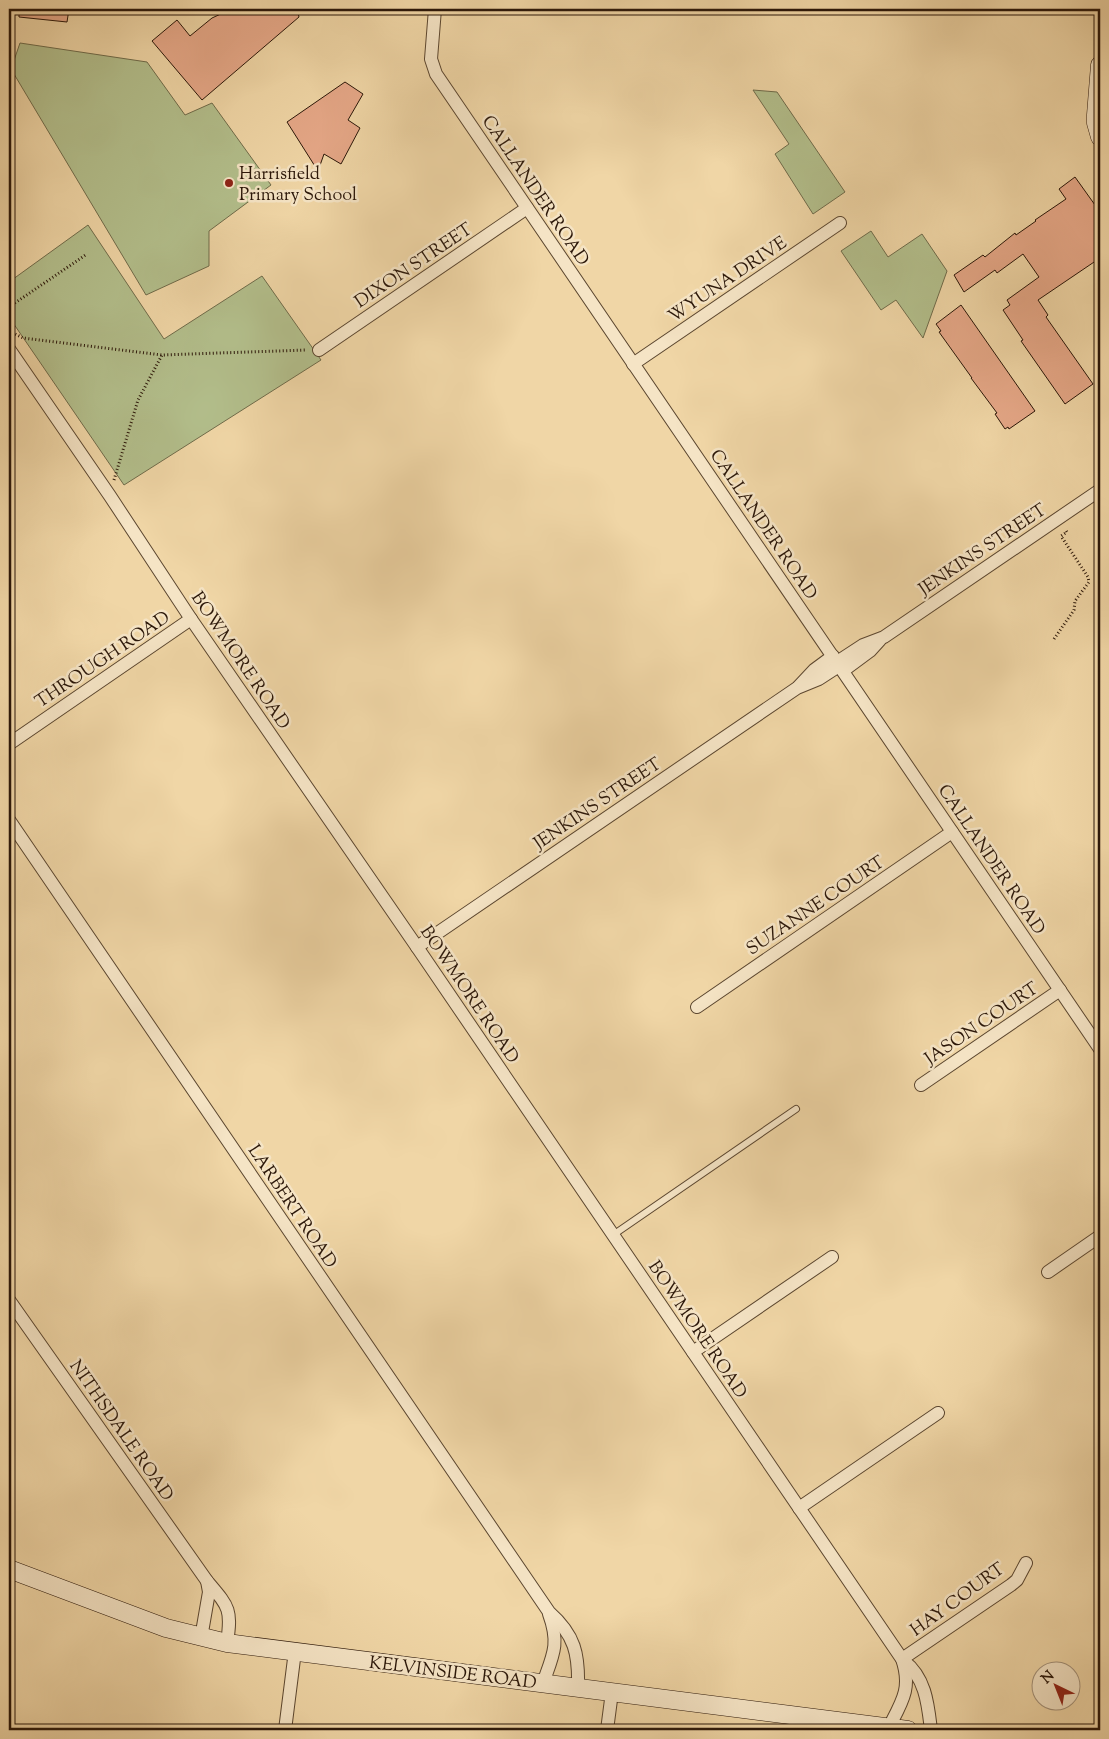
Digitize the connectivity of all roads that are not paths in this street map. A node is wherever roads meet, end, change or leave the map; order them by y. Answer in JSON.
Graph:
{"nodes":[{"id":1,"x":435,"y":9,"type":"edge"},
{"id":2,"x":1100,"y":65,"type":"edge"},
{"id":3,"x":1100,"y":137,"type":"edge"},
{"id":4,"x":527,"y":208,"type":"junction"},
{"id":5,"x":840,"y":223,"type":"dead end"},
{"id":6,"x":9,"y":349,"type":"edge"},
{"id":7,"x":319,"y":350,"type":"road end"},
{"id":8,"x":633,"y":364,"type":"junction"},
{"id":9,"x":1100,"y":490,"type":"edge"},
{"id":10,"x":191,"y":619,"type":"junction"},
{"id":11,"x":838,"y":664,"type":"junction"},
{"id":12,"x":9,"y":744,"type":"edge"},
{"id":13,"x":9,"y":820,"type":"edge"},
{"id":14,"x":952,"y":832,"type":"junction"},
{"id":15,"x":417,"y":946,"type":"junction"},
{"id":16,"x":1060,"y":990,"type":"junction"},
{"id":17,"x":697,"y":1007,"type":"dead end"},
{"id":18,"x":1100,"y":1049,"type":"edge"},
{"id":19,"x":921,"y":1085,"type":"dead end"},
{"id":20,"x":796,"y":1109,"type":"dead end"},
{"id":21,"x":613,"y":1236,"type":"junction"},
{"id":22,"x":1100,"y":1236,"type":"edge"},
{"id":23,"x":832,"y":1257,"type":"dead end"},
{"id":24,"x":1048,"y":1272,"type":"dead end"},
{"id":25,"x":9,"y":1300,"type":"edge"},
{"id":26,"x":692,"y":1352,"type":"junction"},
{"id":27,"x":938,"y":1413,"type":"dead end"},
{"id":28,"x":799,"y":1508,"type":"junction"},
{"id":29,"x":1026,"y":1563,"type":"dead end"},
{"id":30,"x":9,"y":1569,"type":"edge"},
{"id":31,"x":207,"y":1581,"type":"junction"},
{"id":32,"x":549,"y":1612,"type":"junction"},
{"id":33,"x":201,"y":1638,"type":"junction"},
{"id":34,"x":227,"y":1643,"type":"junction"},
{"id":35,"x":295,"y":1651,"type":"junction"},
{"id":36,"x":902,"y":1659,"type":"junction"},
{"id":37,"x":543,"y":1683,"type":"junction"},
{"id":38,"x":578,"y":1688,"type":"junction"},
{"id":39,"x":612,"y":1692,"type":"junction"},
{"id":40,"x":889,"y":1727,"type":"junction"},
{"id":41,"x":285,"y":1730,"type":"edge"},
{"id":42,"x":607,"y":1730,"type":"edge"},
{"id":43,"x":908,"y":1730,"type":"edge"},
{"id":44,"x":931,"y":1730,"type":"edge"}],
"edges":[{"from":1,"to":4,"type":"street","name":"CALLANDER ROAD"},
{"from":2,"to":3,"type":"street"},
{"from":4,"to":7,"type":"street","name":"DIXON STREET"},
{"from":4,"to":8,"type":"street","name":"CALLANDER ROAD"},
{"from":5,"to":8,"type":"street","name":"WYUNA DRIVE"},
{"from":6,"to":10,"type":"street","name":"BOWMORE ROAD"},
{"from":8,"to":11,"type":"street","name":"CALLANDER ROAD"},
{"from":9,"to":11,"type":"street","name":"JENKINS STREET"},
{"from":10,"to":12,"type":"street","name":"THROUGH ROAD"},
{"from":10,"to":15,"type":"street","name":"BOWMORE ROAD"},
{"from":11,"to":14,"type":"street","name":"CALLANDER ROAD"},
{"from":11,"to":15,"type":"street","name":"JENKINS STREET"},
{"from":13,"to":32,"type":"street","name":"LARBERT ROAD"},
{"from":14,"to":16,"type":"street","name":"CALLANDER ROAD"},
{"from":14,"to":17,"type":"street","name":"SUZANNE COURT"},
{"from":15,"to":21,"type":"street","name":"BOWMORE ROAD"},
{"from":16,"to":18,"type":"street","name":"CALLANDER ROAD"},
{"from":16,"to":19,"type":"street","name":"JASON COURT"},
{"from":20,"to":21,"type":"lane"},
{"from":21,"to":26,"type":"street","name":"BOWMORE ROAD"},
{"from":22,"to":24,"type":"street"},
{"from":23,"to":26,"type":"street"},
{"from":25,"to":31,"type":"street","name":"NITHSDALE ROAD"},
{"from":26,"to":28,"type":"street","name":"BOWMORE ROAD"},
{"from":27,"to":28,"type":"street"},
{"from":28,"to":36,"type":"street","name":"BOWMORE ROAD"},
{"from":29,"to":36,"type":"street","name":"HAY COURT"},
{"from":30,"to":33,"type":"street","name":"KELVINSIDE ROAD"},
{"from":31,"to":33,"type":"street"},
{"from":31,"to":34,"type":"street","name":"NITHSDALE ROAD"},
{"from":32,"to":37,"type":"street","name":"LARBERT ROAD"},
{"from":32,"to":38,"type":"street","name":"LARBERT ROAD"},
{"from":33,"to":34,"type":"street","name":"KELVINSIDE ROAD"},
{"from":34,"to":35,"type":"street","name":"KELVINSIDE ROAD"},
{"from":35,"to":37,"type":"street","name":"KELVINSIDE ROAD"},
{"from":35,"to":41,"type":"street"},
{"from":36,"to":40,"type":"street","name":"BOWMORE ROAD"},
{"from":36,"to":44,"type":"street","name":"BOWMORE ROAD"},
{"from":37,"to":38,"type":"street","name":"KELVINSIDE ROAD"},
{"from":38,"to":39,"type":"street","name":"KELVINSIDE ROAD"},
{"from":39,"to":40,"type":"street","name":"KELVINSIDE ROAD"},
{"from":39,"to":42,"type":"street"},
{"from":40,"to":43,"type":"street","name":"KELVINSIDE ROAD"}]}
